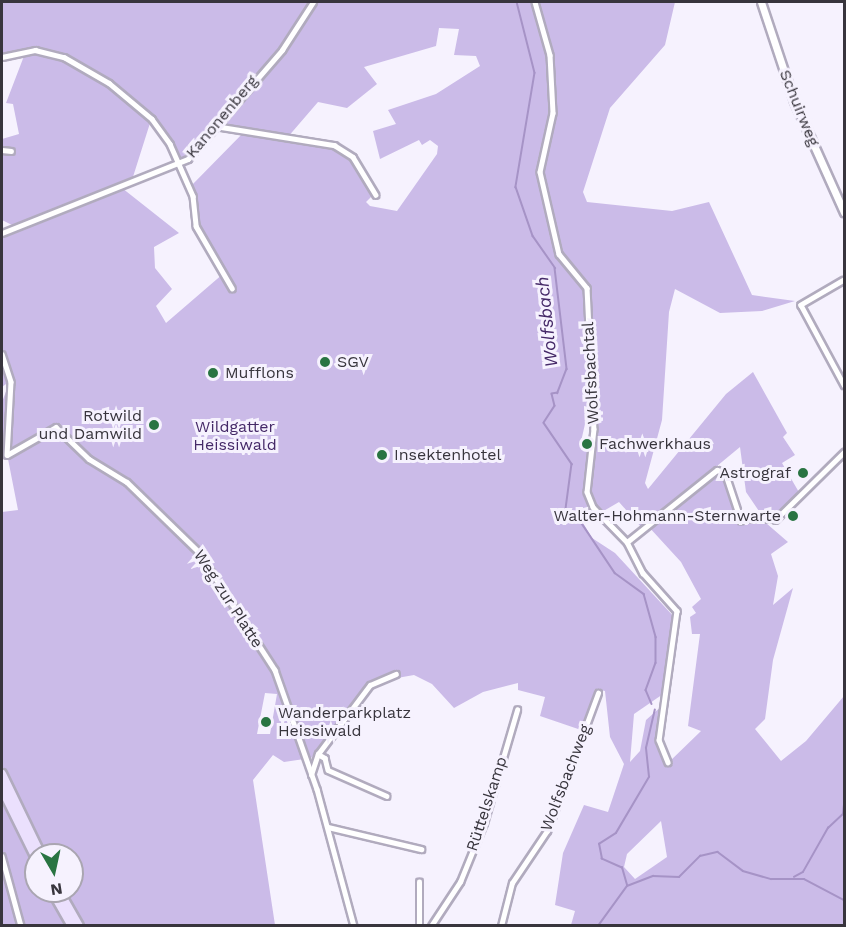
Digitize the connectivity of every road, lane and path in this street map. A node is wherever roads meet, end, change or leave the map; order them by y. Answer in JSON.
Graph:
{"nodes":[{"id":1,"x":313,"y":2,"type":"edge"},
{"id":2,"x":535,"y":2,"type":"edge"},
{"id":3,"x":761,"y":2,"type":"edge"},
{"id":4,"x":2,"y":57,"type":"edge"},
{"id":5,"x":215,"y":126,"type":"junction"},
{"id":6,"x":2,"y":150,"type":"edge"},
{"id":7,"x":11,"y":151,"type":"dead end"},
{"id":8,"x":178,"y":165,"type":"junction"},
{"id":9,"x":376,"y":195,"type":"dead end"},
{"id":10,"x":844,"y":212,"type":"edge"},
{"id":11,"x":2,"y":233,"type":"edge"},
{"id":12,"x":844,"y":280,"type":"edge"},
{"id":13,"x":232,"y":288,"type":"dead end"},
{"id":14,"x":2,"y":354,"type":"edge"},
{"id":15,"x":844,"y":385,"type":"edge"},
{"id":16,"x":844,"y":452,"type":"edge"},
{"id":17,"x":627,"y":542,"type":"junction"},
{"id":18,"x":396,"y":674,"type":"dead end"},
{"id":19,"x":598,"y":693,"type":"dead end"},
{"id":20,"x":517,"y":710,"type":"dead end"},
{"id":21,"x":318,"y":754,"type":"junction"},
{"id":22,"x":668,"y":762,"type":"dead end"},
{"id":23,"x":2,"y":774,"type":"edge"},
{"id":24,"x":311,"y":775,"type":"junction"},
{"id":25,"x":2,"y":789,"type":"edge"},
{"id":26,"x":387,"y":796,"type":"dead end"},
{"id":27,"x":328,"y":827,"type":"junction"},
{"id":28,"x":29,"y":843,"type":"edge"},
{"id":29,"x":35,"y":843,"type":"edge"},
{"id":30,"x":421,"y":849,"type":"dead end"},
{"id":31,"x":2,"y":856,"type":"edge"},
{"id":32,"x":420,"y":882,"type":"dead end"},
{"id":33,"x":59,"y":903,"type":"edge"},
{"id":34,"x":66,"y":903,"type":"edge"},
{"id":35,"x":21,"y":926,"type":"edge"},
{"id":36,"x":72,"y":926,"type":"edge"},
{"id":37,"x":79,"y":926,"type":"edge"},
{"id":38,"x":354,"y":926,"type":"edge"},
{"id":39,"x":419,"y":926,"type":"edge"},
{"id":40,"x":431,"y":926,"type":"edge"},
{"id":41,"x":501,"y":926,"type":"edge"}],
"edges":[{"from":1,"to":5,"type":"street","name":"Kanonenberg"},
{"from":2,"to":17,"type":"street","name":"Wolfsbachtal"},
{"from":3,"to":10,"type":"main road","name":"Schuirweg"},
{"from":4,"to":8,"type":"street"},
{"from":5,"to":8,"type":"street","name":"Kanonenberg"},
{"from":5,"to":9,"type":"street"},
{"from":6,"to":7,"type":"street"},
{"from":8,"to":11,"type":"street","name":"Kanonenberg"},
{"from":8,"to":13,"type":"street"},
{"from":12,"to":15,"type":"street"},
{"from":14,"to":24,"type":"street","name":"Weg zur Platte"},
{"from":16,"to":17,"type":"street"},
{"from":17,"to":22,"type":"street","name":"Wolfsbachtal"},
{"from":18,"to":21,"type":"street"},
{"from":19,"to":41,"type":"street","name":"Wolfsbachweg"},
{"from":20,"to":40,"type":"street","name":"Rüttelskamp"},
{"from":21,"to":24,"type":"street"},
{"from":21,"to":26,"type":"street"},
{"from":23,"to":29,"type":"main road"},
{"from":24,"to":27,"type":"street","name":"Weg zur Platte"},
{"from":25,"to":28,"type":"main road"},
{"from":27,"to":30,"type":"street"},
{"from":27,"to":38,"type":"street","name":"Weg zur Platte"},
{"from":31,"to":35,"type":"street"},
{"from":32,"to":39,"type":"street"},
{"from":33,"to":36,"type":"main road"},
{"from":34,"to":37,"type":"main road"}]}
